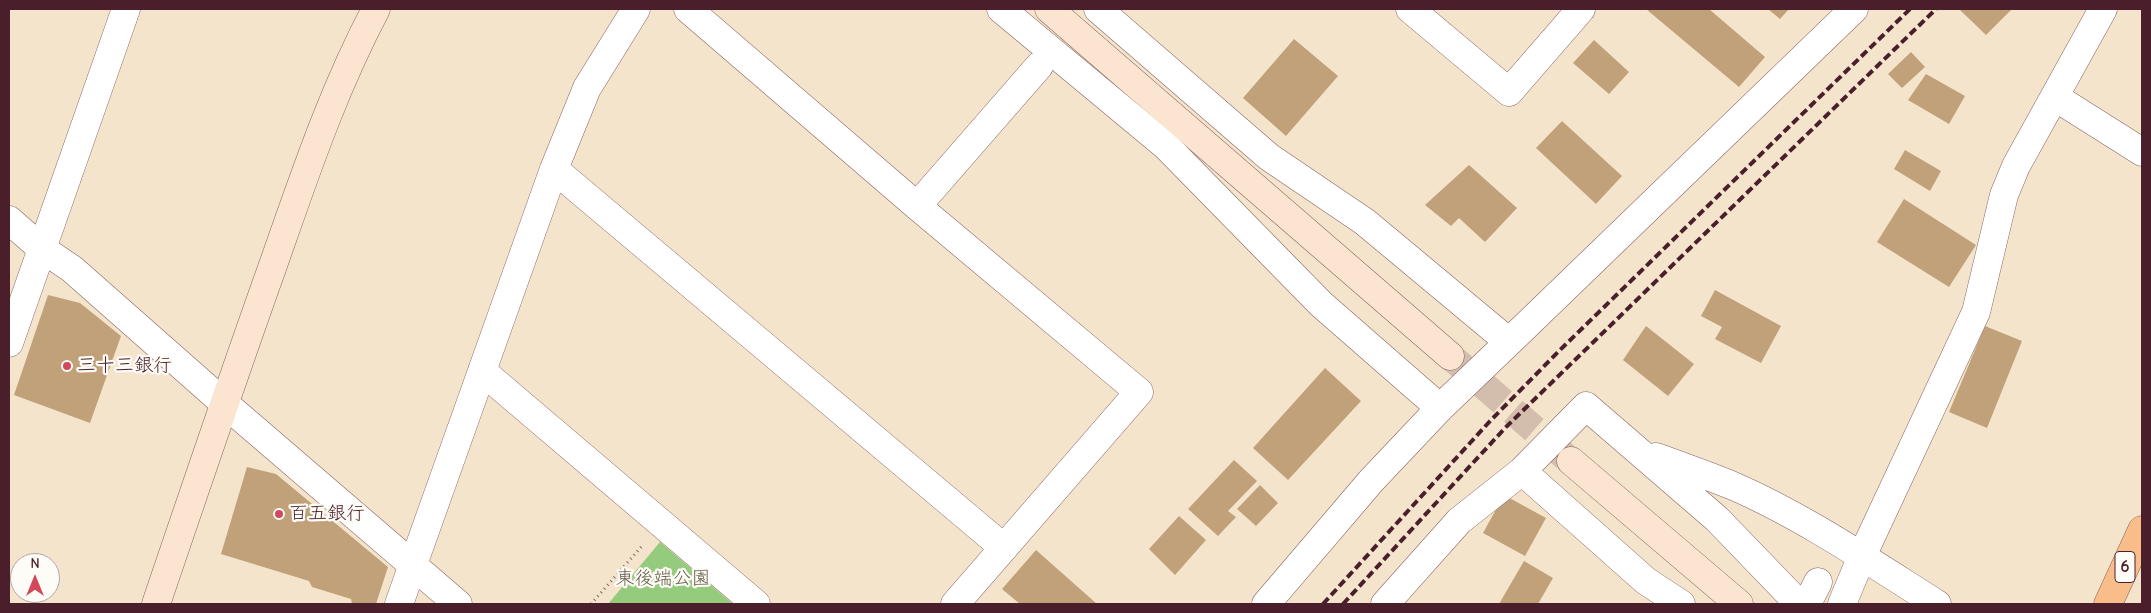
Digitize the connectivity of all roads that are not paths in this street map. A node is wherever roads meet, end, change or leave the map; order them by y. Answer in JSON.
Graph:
{"nodes":[{"id":1,"x":126,"y":9,"type":"edge"},
{"id":2,"x":376,"y":9,"type":"edge"},
{"id":3,"x":636,"y":9,"type":"edge"},
{"id":4,"x":688,"y":9,"type":"edge"},
{"id":5,"x":1001,"y":9,"type":"edge"},
{"id":6,"x":1049,"y":9,"type":"edge"},
{"id":7,"x":1098,"y":9,"type":"edge"},
{"id":8,"x":1410,"y":9,"type":"edge"},
{"id":9,"x":1581,"y":9,"type":"edge"},
{"id":10,"x":1854,"y":9,"type":"edge"},
{"id":11,"x":2101,"y":10,"type":"edge"},
{"id":12,"x":1039,"y":66,"type":"dead end"},
{"id":13,"x":2055,"y":97,"type":"junction"},
{"id":14,"x":2142,"y":152,"type":"edge"},
{"id":15,"x":554,"y":169,"type":"junction"},
{"id":16,"x":917,"y":206,"type":"junction"},
{"id":17,"x":9,"y":220,"type":"edge"},
{"id":18,"x":41,"y":248,"type":"junction"},
{"id":19,"x":1509,"y":342,"type":"junction"},
{"id":20,"x":9,"y":343,"type":"edge"},
{"id":21,"x":1450,"y":356,"type":"tunnel mouth"},
{"id":22,"x":482,"y":371,"type":"junction"},
{"id":23,"x":224,"y":403,"type":"junction"},
{"id":24,"x":1440,"y":408,"type":"junction"},
{"id":25,"x":1638,"y":450,"type":"junction"},
{"id":26,"x":1571,"y":461,"type":"tunnel mouth"},
{"id":27,"x":1522,"y":471,"type":"junction"},
{"id":28,"x":2142,"y":530,"type":"edge"},
{"id":29,"x":1004,"y":548,"type":"junction"},
{"id":30,"x":1862,"y":556,"type":"junction"},
{"id":31,"x":412,"y":565,"type":"junction"},
{"id":32,"x":156,"y":604,"type":"edge"},
{"id":33,"x":399,"y":604,"type":"edge"},
{"id":34,"x":458,"y":604,"type":"edge"},
{"id":35,"x":756,"y":604,"type":"edge"},
{"id":36,"x":955,"y":604,"type":"edge"},
{"id":37,"x":1266,"y":604,"type":"edge"},
{"id":38,"x":1385,"y":604,"type":"edge"},
{"id":39,"x":1681,"y":604,"type":"edge"},
{"id":40,"x":1739,"y":604,"type":"edge"},
{"id":41,"x":1799,"y":604,"type":"edge"},
{"id":42,"x":1842,"y":604,"type":"edge"},
{"id":43,"x":1937,"y":604,"type":"edge"},
{"id":44,"x":2108,"y":604,"type":"edge"}],
"edges":[{"from":1,"to":18,"type":"street"},
{"from":2,"to":23,"type":"street"},
{"from":3,"to":15,"type":"street"},
{"from":4,"to":16,"type":"street"},
{"from":5,"to":24,"type":"street"},
{"from":6,"to":21,"type":"street"},
{"from":7,"to":19,"type":"street"},
{"from":8,"to":9,"type":"street"},
{"from":10,"to":19,"type":"street"},
{"from":11,"to":13,"type":"street"},
{"from":12,"to":16,"type":"street"},
{"from":13,"to":14,"type":"street"},
{"from":13,"to":30,"type":"street"},
{"from":15,"to":22,"type":"street"},
{"from":15,"to":29,"type":"street"},
{"from":16,"to":29,"type":"street"},
{"from":17,"to":18,"type":"street"},
{"from":18,"to":20,"type":"street"},
{"from":18,"to":23,"type":"street"},
{"from":19,"to":24,"type":"street"},
{"from":22,"to":31,"type":"street"},
{"from":22,"to":35,"type":"street"},
{"from":23,"to":31,"type":"street"},
{"from":23,"to":32,"type":"street"},
{"from":24,"to":37,"type":"street"},
{"from":25,"to":27,"type":"street"},
{"from":25,"to":30,"type":"street"},
{"from":25,"to":41,"type":"street"},
{"from":26,"to":40,"type":"street"},
{"from":27,"to":38,"type":"street"},
{"from":27,"to":39,"type":"street"},
{"from":28,"to":44,"type":"main road","number":"6"},
{"from":29,"to":36,"type":"street"},
{"from":30,"to":42,"type":"street"},
{"from":30,"to":43,"type":"street"},
{"from":31,"to":33,"type":"street"},
{"from":31,"to":34,"type":"street"}]}
